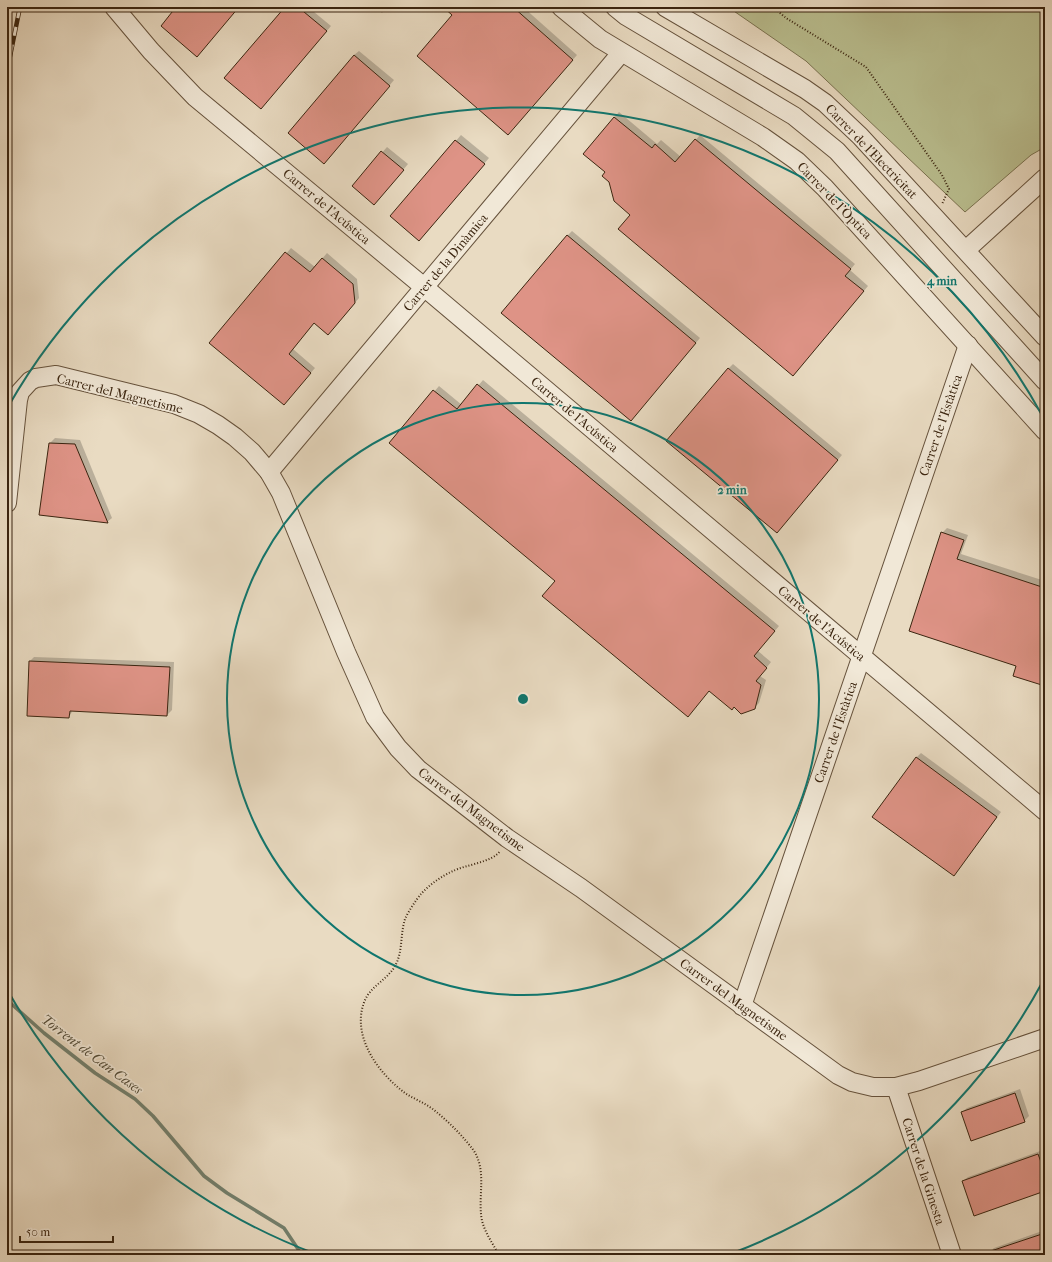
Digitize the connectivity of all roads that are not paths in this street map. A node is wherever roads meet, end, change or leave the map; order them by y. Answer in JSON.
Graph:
{"nodes":[{"id":1,"x":114,"y":7,"type":"edge"},
{"id":2,"x":561,"y":7,"type":"edge"},
{"id":3,"x":615,"y":7,"type":"edge"},
{"id":4,"x":665,"y":7,"type":"edge"},
{"id":5,"x":621,"y":53,"type":"junction"},
{"id":6,"x":1045,"y":178,"type":"edge"},
{"id":7,"x":966,"y":250,"type":"junction"},
{"id":8,"x":424,"y":287,"type":"junction"},
{"id":9,"x":1045,"y":336,"type":"edge"},
{"id":10,"x":968,"y":345,"type":"junction"},
{"id":11,"x":1045,"y":381,"type":"edge"},
{"id":12,"x":1045,"y":431,"type":"edge"},
{"id":13,"x":269,"y":472,"type":"junction"},
{"id":14,"x":7,"y":503,"type":"edge"},
{"id":15,"x":861,"y":656,"type":"junction"},
{"id":16,"x":1045,"y":811,"type":"edge"},
{"id":17,"x":742,"y":1006,"type":"junction"},
{"id":18,"x":1045,"y":1038,"type":"edge"},
{"id":19,"x":896,"y":1087,"type":"junction"},
{"id":20,"x":952,"y":1255,"type":"edge"}],
"edges":[{"from":1,"to":8,"type":"street","name":"Carrer de l'Acústica"},
{"from":2,"to":5,"type":"street","name":"Carrer de l'Òptica"},
{"from":3,"to":11,"type":"street"},
{"from":4,"to":7,"type":"street","name":"Carrer de l'Electricitat"},
{"from":5,"to":8,"type":"street","name":"Carrer de la Dinàmica"},
{"from":5,"to":10,"type":"street","name":"Carrer de l'Òptica"},
{"from":6,"to":7,"type":"street"},
{"from":7,"to":9,"type":"street","name":"Carrer de l'Electricitat"},
{"from":8,"to":13,"type":"street","name":"Carrer de la Dinàmica"},
{"from":8,"to":15,"type":"street","name":"Carrer de l'Acústica"},
{"from":10,"to":12,"type":"street","name":"Carrer de l'Òptica"},
{"from":10,"to":15,"type":"street","name":"Carrer de l'Estàtica"},
{"from":13,"to":14,"type":"street","name":"Carrer del Magnetisme"},
{"from":13,"to":17,"type":"street","name":"Carrer del Magnetisme"},
{"from":15,"to":16,"type":"street","name":"Carrer de l'Acústica"},
{"from":15,"to":17,"type":"street","name":"Carrer de l'Estàtica"},
{"from":17,"to":19,"type":"street","name":"Carrer del Magnetisme"},
{"from":18,"to":19,"type":"street","name":"Carrer del Magnetisme"},
{"from":19,"to":20,"type":"street","name":"Carrer de la Ginesta"}]}
